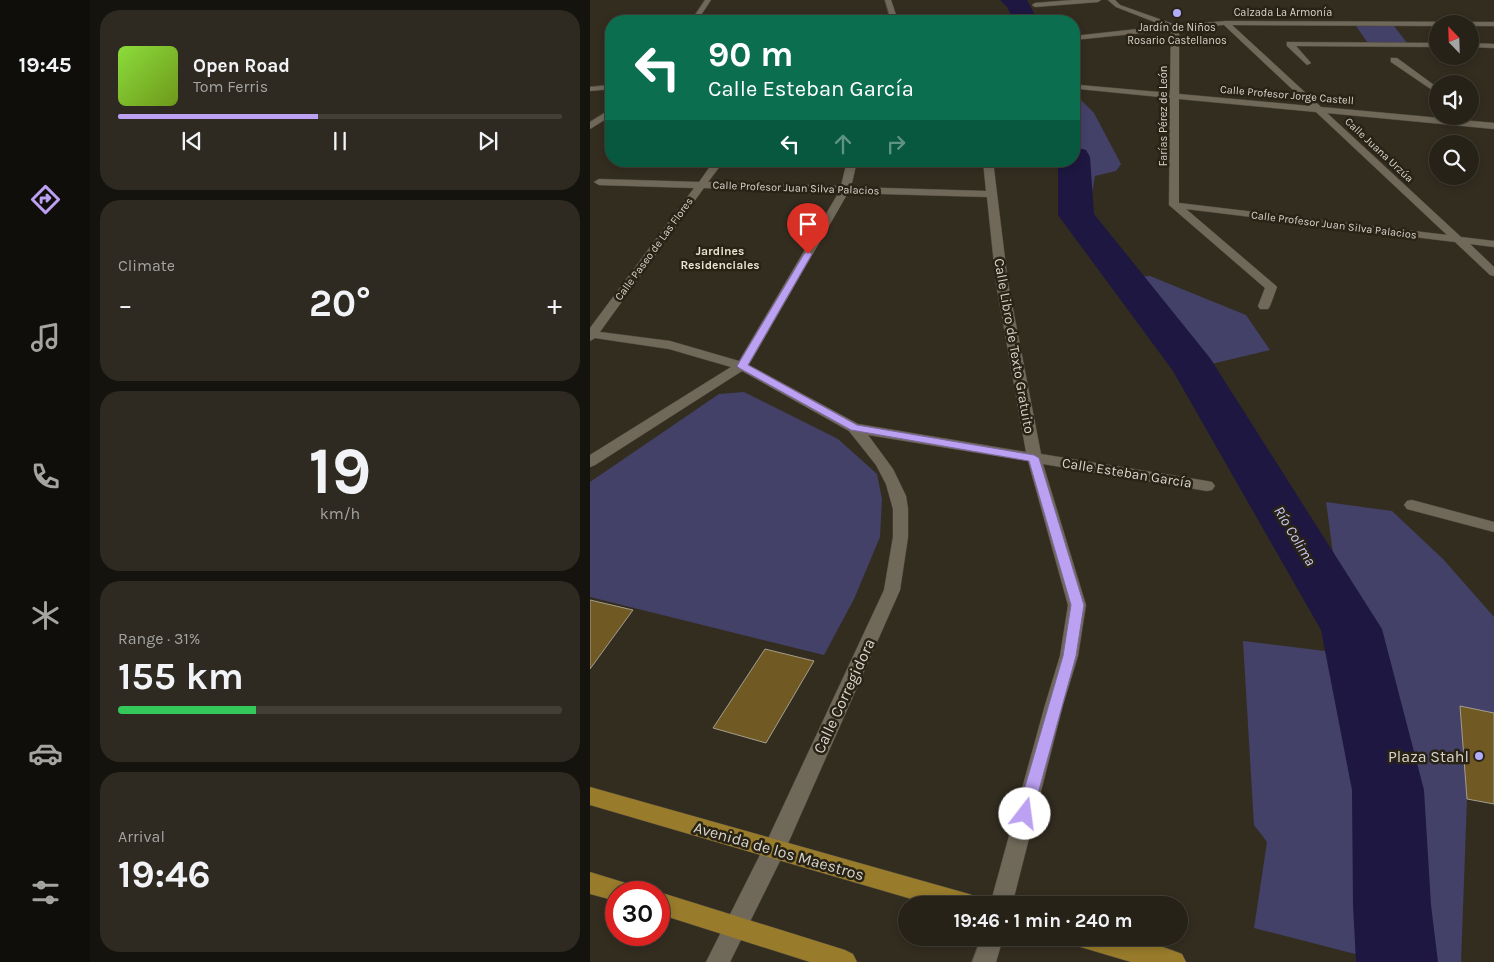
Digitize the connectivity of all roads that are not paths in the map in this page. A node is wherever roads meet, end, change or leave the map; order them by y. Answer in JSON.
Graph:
{"nodes":[{"id":1,"x":708,"y":0,"type":"edge"},
{"id":2,"x":888,"y":0,"type":"edge"},
{"id":3,"x":1098,"y":0,"type":"edge"},
{"id":4,"x":1111,"y":0,"type":"edge"},
{"id":5,"x":1035,"y":5,"type":"dead end"},
{"id":6,"x":698,"y":15,"type":"edge"},
{"id":7,"x":893,"y":15,"type":"edge"},
{"id":8,"x":1285,"y":22,"type":"junction"},
{"id":9,"x":1226,"y":23,"type":"junction"},
{"id":10,"x":1429,"y":24,"type":"edge"},
{"id":11,"x":1479,"y":24,"type":"edge"},
{"id":12,"x":1494,"y":24,"type":"edge"},
{"id":13,"x":1175,"y":27,"type":"junction"},
{"id":14,"x":1080,"y":37,"type":"edge"},
{"id":15,"x":1308,"y":44,"type":"junction"},
{"id":16,"x":1429,"y":45,"type":"edge"},
{"id":17,"x":1479,"y":45,"type":"edge"},
{"id":18,"x":1494,"y":46,"type":"edge"},
{"id":19,"x":1394,"y":60,"type":"dead end"},
{"id":20,"x":1307,"y":63,"type":"dead end"},
{"id":21,"x":1429,"y":85,"type":"edge"},
{"id":22,"x":1080,"y":87,"type":"edge"},
{"id":23,"x":605,"y":88,"type":"edge"},
{"id":24,"x":590,"y":89,"type":"edge"},
{"id":25,"x":1175,"y":96,"type":"junction"},
{"id":26,"x":1318,"y":109,"type":"junction"},
{"id":27,"x":605,"y":116,"type":"edge"},
{"id":28,"x":1481,"y":124,"type":"junction"},
{"id":29,"x":590,"y":126,"type":"edge"},
{"id":30,"x":1494,"y":126,"type":"edge"},
{"id":31,"x":1494,"y":134,"type":"edge"},
{"id":32,"x":714,"y":167,"type":"edge"},
{"id":33,"x":851,"y":167,"type":"edge"},
{"id":34,"x":989,"y":167,"type":"edge"},
{"id":35,"x":599,"y":182,"type":"dead end"},
{"id":36,"x":701,"y":185,"type":"junction"},
{"id":37,"x":845,"y":190,"type":"junction"},
{"id":38,"x":992,"y":194,"type":"junction"},
{"id":39,"x":1174,"y":205,"type":"junction"},
{"id":40,"x":1458,"y":240,"type":"junction"},
{"id":41,"x":1494,"y":244,"type":"edge"},
{"id":42,"x":1494,"y":273,"type":"edge"},
{"id":43,"x":1264,"y":306,"type":"dead end"},
{"id":44,"x":591,"y":335,"type":"edge"},
{"id":45,"x":742,"y":366,"type":"junction"},
{"id":46,"x":854,"y":428,"type":"junction"},
{"id":47,"x":1034,"y":458,"type":"junction"},
{"id":48,"x":590,"y":462,"type":"edge"},
{"id":49,"x":1207,"y":486,"type":"dead end"},
{"id":50,"x":1412,"y":505,"type":"dead end"},
{"id":51,"x":1494,"y":527,"type":"edge"},
{"id":52,"x":590,"y":796,"type":"edge"},
{"id":53,"x":774,"y":850,"type":"junction"},
{"id":54,"x":590,"y":883,"type":"edge"},
{"id":55,"x":605,"y":887,"type":"edge"},
{"id":56,"x":936,"y":896,"type":"edge"},
{"id":57,"x":1003,"y":896,"type":"edge"},
{"id":58,"x":670,"y":907,"type":"edge"},
{"id":59,"x":736,"y":926,"type":"junction"},
{"id":60,"x":989,"y":946,"type":"edge"},
{"id":61,"x":1115,"y":946,"type":"edge"},
{"id":62,"x":718,"y":962,"type":"edge"},
{"id":63,"x":845,"y":962,"type":"edge"},
{"id":64,"x":984,"y":962,"type":"edge"},
{"id":65,"x":1174,"y":962,"type":"edge"}],
"edges":[{"from":1,"to":6,"type":"street"},
{"from":2,"to":7,"type":"street"},
{"from":3,"to":5,"type":"street"},
{"from":4,"to":13,"type":"street"},
{"from":8,"to":9,"type":"street","name":"Calzada La Armonía"},
{"from":8,"to":10,"type":"street","name":"Calzada La Armonía"},
{"from":8,"to":15,"type":"street"},
{"from":9,"to":13,"type":"street","name":"Calzada La Armonía"},
{"from":9,"to":26,"type":"street","name":"Calle Juana Urzúa"},
{"from":11,"to":12,"type":"street","name":"Calzada La Armonía"},
{"from":13,"to":14,"type":"street","name":"Calzada La Armonía"},
{"from":13,"to":25,"type":"street","name":"Farías Pérez de León"},
{"from":15,"to":16,"type":"street"},
{"from":15,"to":20,"type":"street"},
{"from":17,"to":18,"type":"street"},
{"from":19,"to":21,"type":"street"},
{"from":22,"to":25,"type":"street","name":"Calle Profesor Jorge Castell"},
{"from":23,"to":24,"type":"street"},
{"from":25,"to":26,"type":"street","name":"Calle Profesor Jorge Castell"},
{"from":25,"to":39,"type":"street","name":"Farías Pérez de León"},
{"from":26,"to":28,"type":"street","name":"Calle Profesor Jorge Castell"},
{"from":26,"to":40,"type":"street","name":"Calle Juana Urzúa"},
{"from":27,"to":29,"type":"street"},
{"from":28,"to":30,"type":"street","name":"Calle Profesor Jorge Castell"},
{"from":28,"to":31,"type":"street"},
{"from":32,"to":36,"type":"street","name":"Calle Paseo de Las Flores"},
{"from":33,"to":37,"type":"street"},
{"from":34,"to":38,"type":"street","name":"Calle Libro de Texto Gratuito"},
{"from":35,"to":36,"type":"street","name":"Calle Profesor Juan Silva Palacios"},
{"from":36,"to":37,"type":"street","name":"Calle Profesor Juan Silva Palacios"},
{"from":36,"to":44,"type":"street","name":"Calle Paseo de Las Flores"},
{"from":37,"to":38,"type":"street","name":"Calle Profesor Juan Silva Palacios"},
{"from":37,"to":45,"type":"street"},
{"from":38,"to":47,"type":"street","name":"Calle Libro de Texto Gratuito"},
{"from":39,"to":40,"type":"street","name":"Calle Profesor Juan Silva Palacios"},
{"from":39,"to":43,"type":"street"},
{"from":40,"to":41,"type":"street","name":"Calle Profesor Juan Silva Palacios"},
{"from":40,"to":42,"type":"street","name":"Calle Juana Urzúa"},
{"from":44,"to":45,"type":"street","name":"Calle Esteban García"},
{"from":45,"to":46,"type":"street","name":"Calle Esteban García"},
{"from":45,"to":48,"type":"street"},
{"from":46,"to":47,"type":"street","name":"Calle Esteban García"},
{"from":46,"to":53,"type":"street","name":"Calle Corregidora"},
{"from":47,"to":49,"type":"street","name":"Calle Esteban García"},
{"from":47,"to":57,"type":"street","name":"Calle Libro de Texto Gratuito"},
{"from":50,"to":51,"type":"street"},
{"from":52,"to":53,"type":"main road","name":"Avenida de los Maestros"},
{"from":53,"to":56,"type":"main road","name":"Avenida de los Maestros"},
{"from":53,"to":59,"type":"street","name":"Calle Corregidora"},
{"from":54,"to":55,"type":"main road"},
{"from":58,"to":59,"type":"main road"},
{"from":59,"to":62,"type":"street","name":"Calle Corregidora"},
{"from":59,"to":63,"type":"main road"},
{"from":60,"to":64,"type":"street"},
{"from":61,"to":65,"type":"main road"}]}
